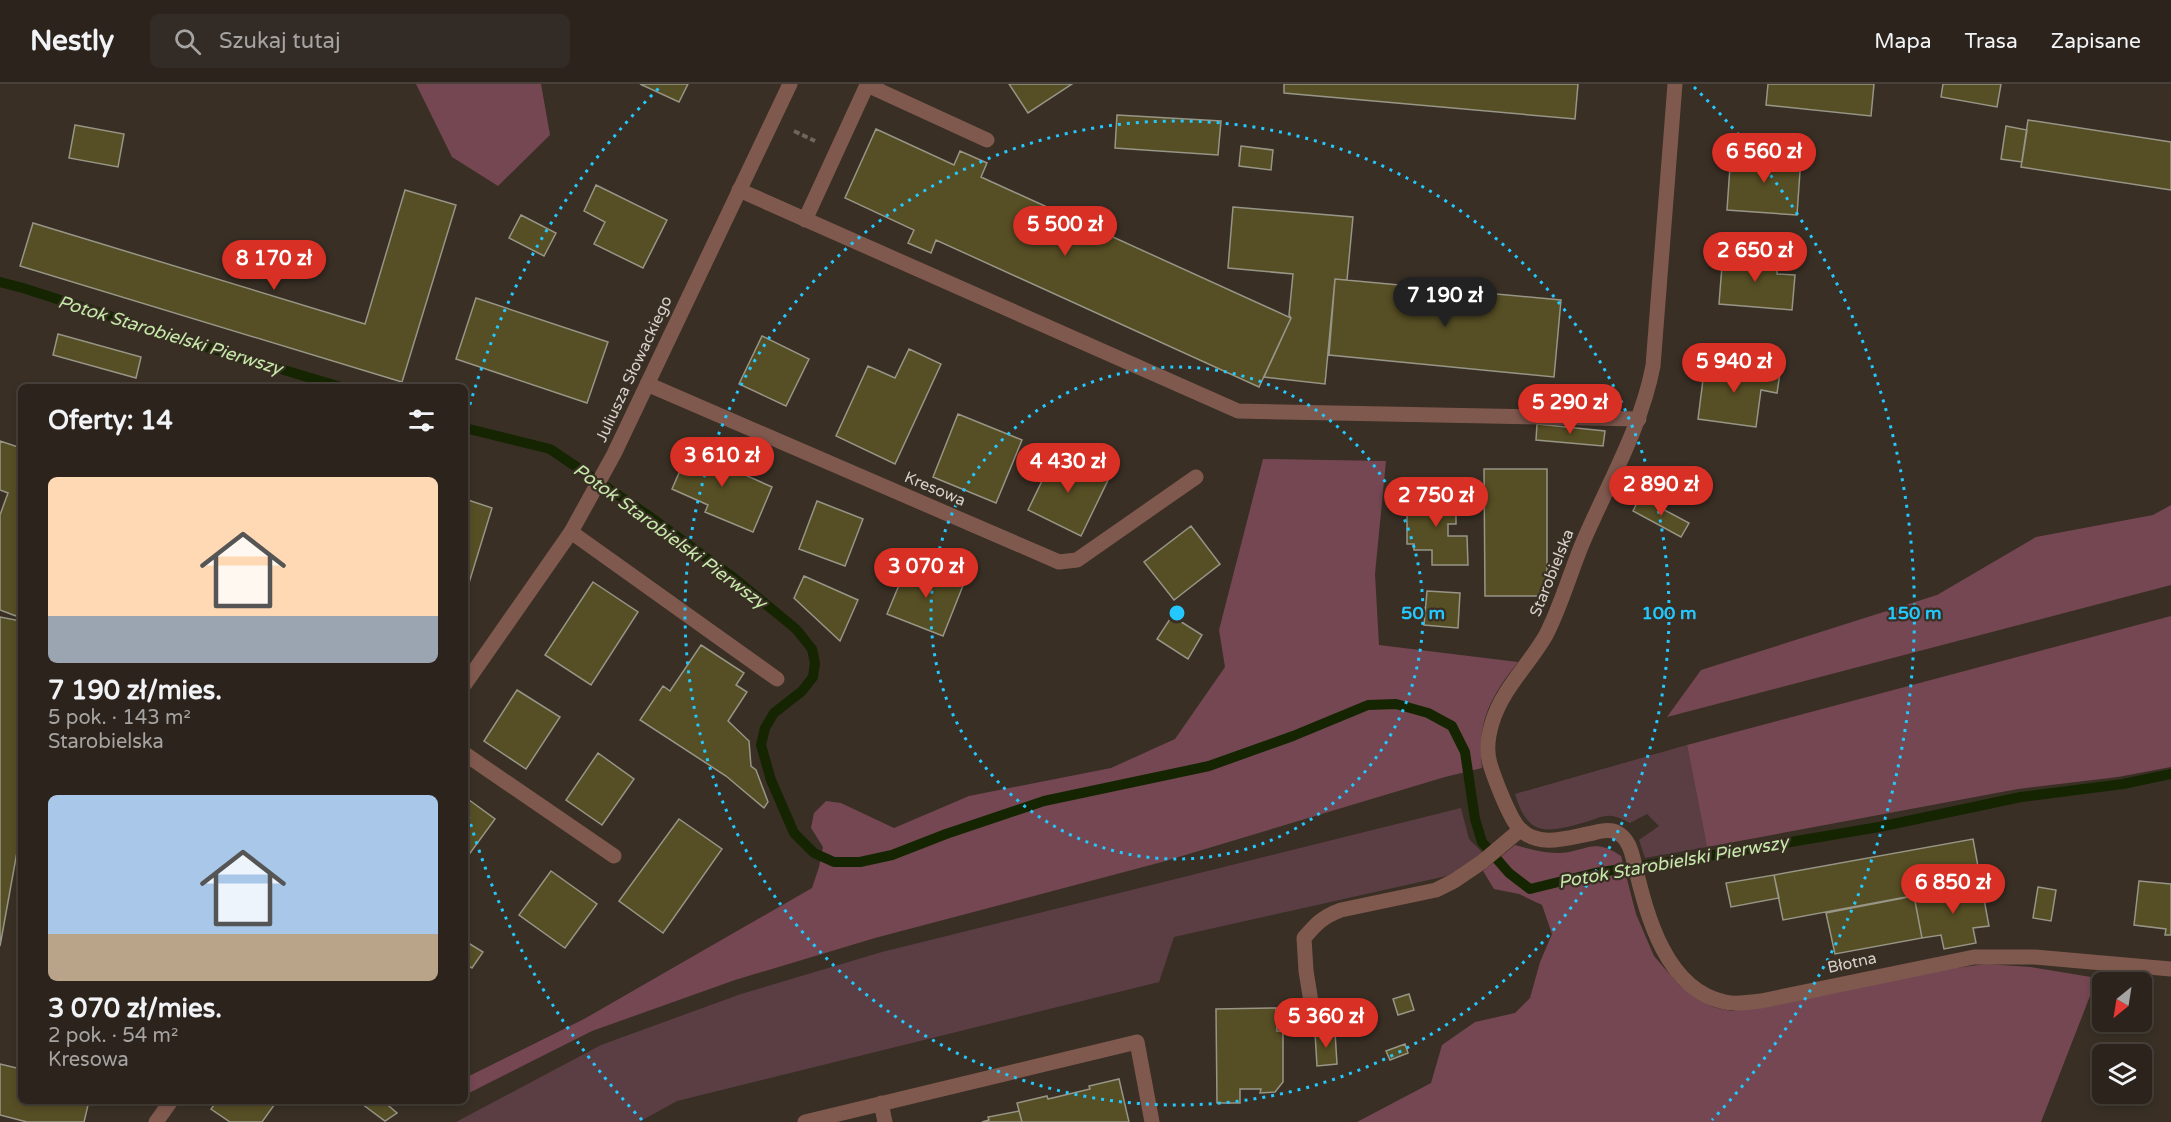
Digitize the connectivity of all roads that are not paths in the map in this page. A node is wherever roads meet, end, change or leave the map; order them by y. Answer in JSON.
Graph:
{"nodes":[{"id":1,"x":790,"y":84,"type":"edge"},
{"id":2,"x":1675,"y":84,"type":"edge"},
{"id":3,"x":987,"y":140,"type":"dead end"},
{"id":4,"x":739,"y":190,"type":"junction"},
{"id":5,"x":805,"y":220,"type":"junction"},
{"id":6,"x":647,"y":384,"type":"junction"},
{"id":7,"x":1639,"y":419,"type":"junction"},
{"id":8,"x":1196,"y":477,"type":"dead end"},
{"id":9,"x":571,"y":532,"type":"junction"},
{"id":10,"x":777,"y":679,"type":"dead end"},
{"id":11,"x":468,"y":680,"type":"edge"},
{"id":12,"x":468,"y":756,"type":"edge"},
{"id":13,"x":1520,"y":830,"type":"junction"},
{"id":14,"x":614,"y":856,"type":"dead end"},
{"id":15,"x":2171,"y":969,"type":"edge"},
{"id":16,"x":1313,"y":1014,"type":"dead end"},
{"id":17,"x":881,"y":1103,"type":"junction"},
{"id":18,"x":169,"y":1104,"type":"edge"},
{"id":19,"x":156,"y":1122,"type":"edge"},
{"id":20,"x":805,"y":1122,"type":"edge"},
{"id":21,"x":885,"y":1122,"type":"edge"},
{"id":22,"x":1152,"y":1122,"type":"edge"}],
"edges":[{"from":1,"to":4,"type":"street","name":"Juliusza Słowackiego"},
{"from":2,"to":7,"type":"street","name":"Starobielska"},
{"from":3,"to":5,"type":"street"},
{"from":4,"to":5,"type":"street"},
{"from":4,"to":6,"type":"street","name":"Juliusza Słowackiego"},
{"from":5,"to":7,"type":"street"},
{"from":6,"to":8,"type":"street","name":"Kresowa"},
{"from":6,"to":9,"type":"street","name":"Juliusza Słowackiego"},
{"from":7,"to":13,"type":"street","name":"Starobielska"},
{"from":9,"to":10,"type":"street"},
{"from":9,"to":11,"type":"street","name":"Juliusza Słowackiego"},
{"from":12,"to":14,"type":"street"},
{"from":13,"to":15,"type":"street","name":"Błotna"},
{"from":13,"to":16,"type":"street"},
{"from":17,"to":20,"type":"street"},
{"from":17,"to":21,"type":"street"},
{"from":17,"to":22,"type":"street"},
{"from":18,"to":19,"type":"street"}]}
